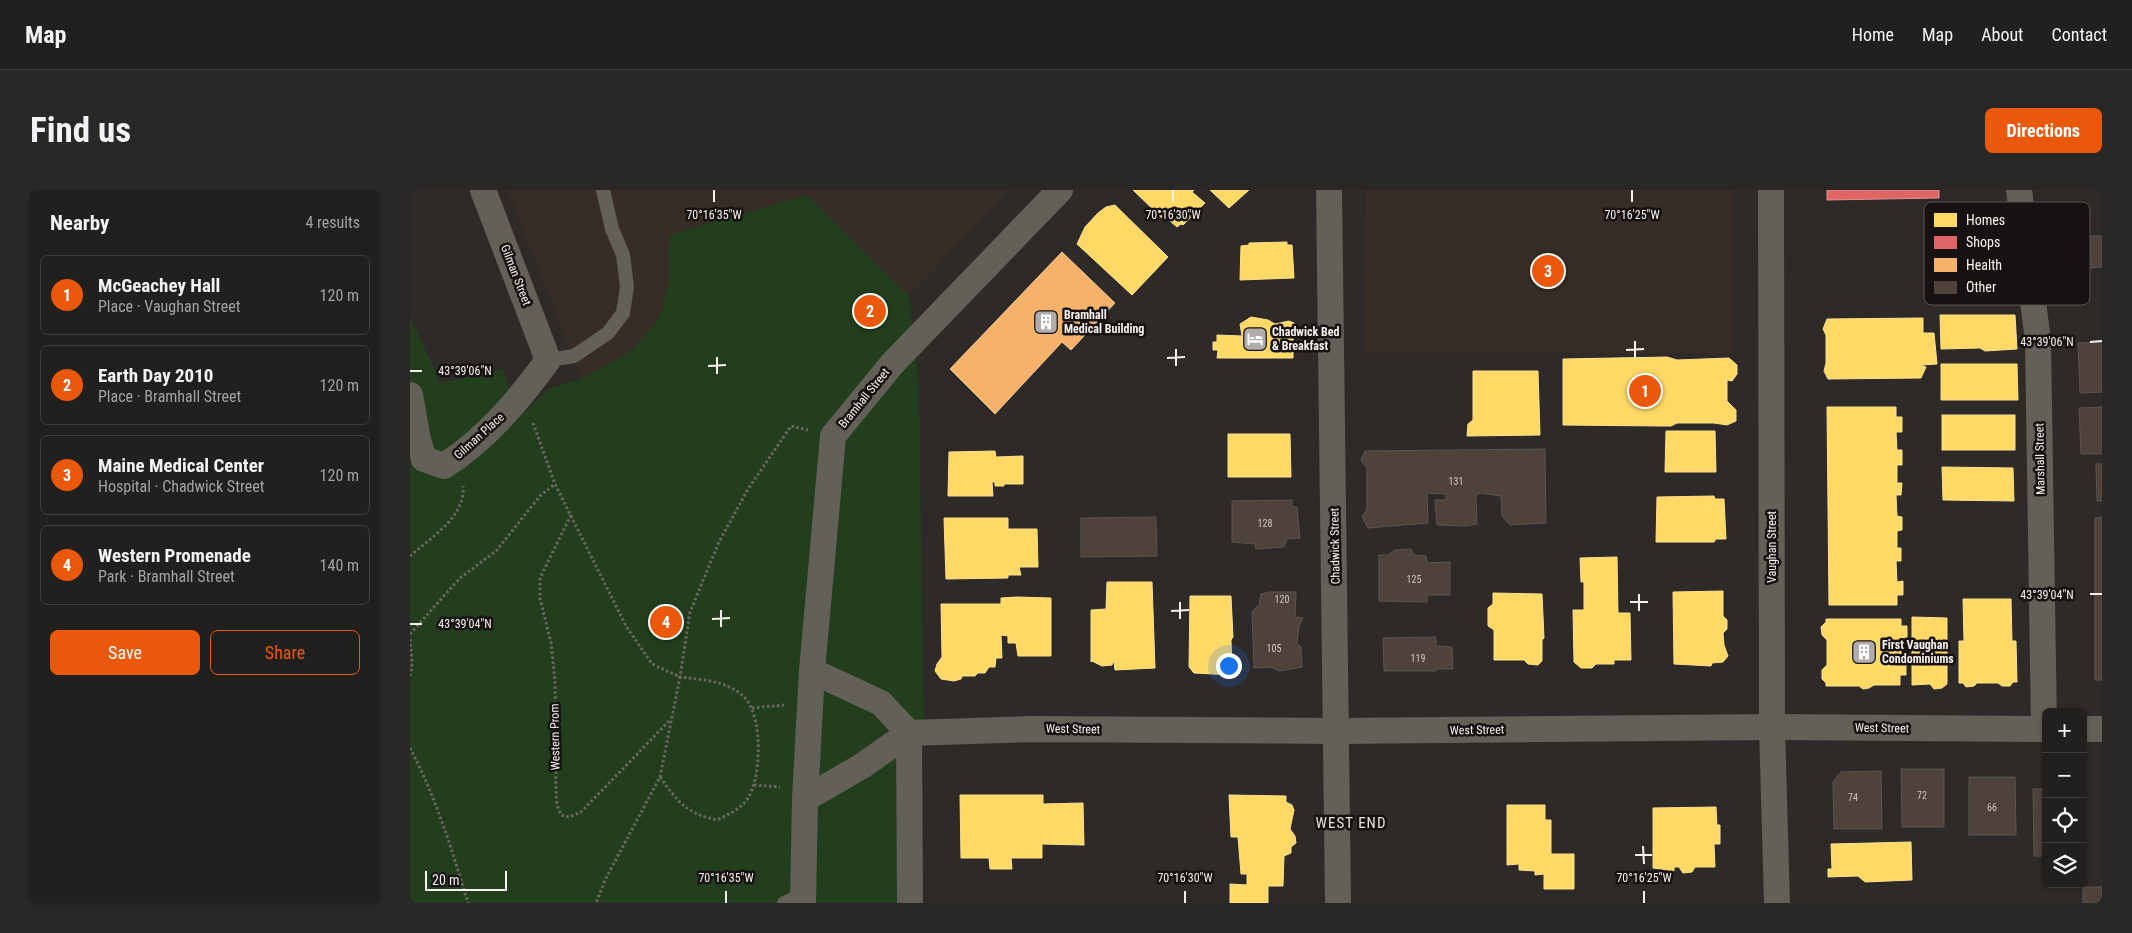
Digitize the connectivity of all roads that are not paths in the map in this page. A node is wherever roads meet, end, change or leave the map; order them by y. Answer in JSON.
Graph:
{"nodes":[{"id":1,"x":483,"y":190,"type":"edge"},
{"id":2,"x":603,"y":190,"type":"edge"},
{"id":3,"x":1060,"y":190,"type":"edge"},
{"id":4,"x":1329,"y":190,"type":"edge"},
{"id":5,"x":1771,"y":190,"type":"edge"},
{"id":6,"x":2033,"y":305,"type":"edge"},
{"id":7,"x":548,"y":360,"type":"junction"},
{"id":8,"x":410,"y":395,"type":"edge"},
{"id":9,"x":812,"y":671,"type":"junction"},
{"id":10,"x":2045,"y":708,"type":"edge"},
{"id":11,"x":1772,"y":727,"type":"junction"},
{"id":12,"x":2042,"y":729,"type":"edge"},
{"id":13,"x":2087,"y":729,"type":"edge"},
{"id":14,"x":2102,"y":729,"type":"edge"},
{"id":15,"x":1337,"y":732,"type":"junction"},
{"id":16,"x":909,"y":733,"type":"junction"},
{"id":17,"x":805,"y":799,"type":"junction"},
{"id":18,"x":797,"y":900,"type":"edge"},
{"id":19,"x":910,"y":903,"type":"edge"},
{"id":20,"x":1338,"y":903,"type":"edge"},
{"id":21,"x":1777,"y":903,"type":"edge"}],
"edges":[{"from":1,"to":7,"type":"street","name":"Gilman Street"},
{"from":2,"to":7,"type":"lane"},
{"from":3,"to":9,"type":"street","name":"Bramhall Street"},
{"from":4,"to":15,"type":"street","name":"Chadwick Street"},
{"from":5,"to":11,"type":"street","name":"Vaughan Street"},
{"from":6,"to":10,"type":"street","name":"Marshall Street"},
{"from":7,"to":8,"type":"street","name":"Gilman Place"},
{"from":9,"to":16,"type":"street"},
{"from":9,"to":17,"type":"street"},
{"from":11,"to":12,"type":"street","name":"West Street"},
{"from":11,"to":15,"type":"street","name":"West Street"},
{"from":11,"to":21,"type":"street","name":"Vaughan Street"},
{"from":13,"to":14,"type":"street"},
{"from":15,"to":16,"type":"street","name":"West Street"},
{"from":15,"to":20,"type":"street","name":"Chadwick Street"},
{"from":16,"to":17,"type":"street"},
{"from":16,"to":19,"type":"street"},
{"from":17,"to":18,"type":"street"}]}
